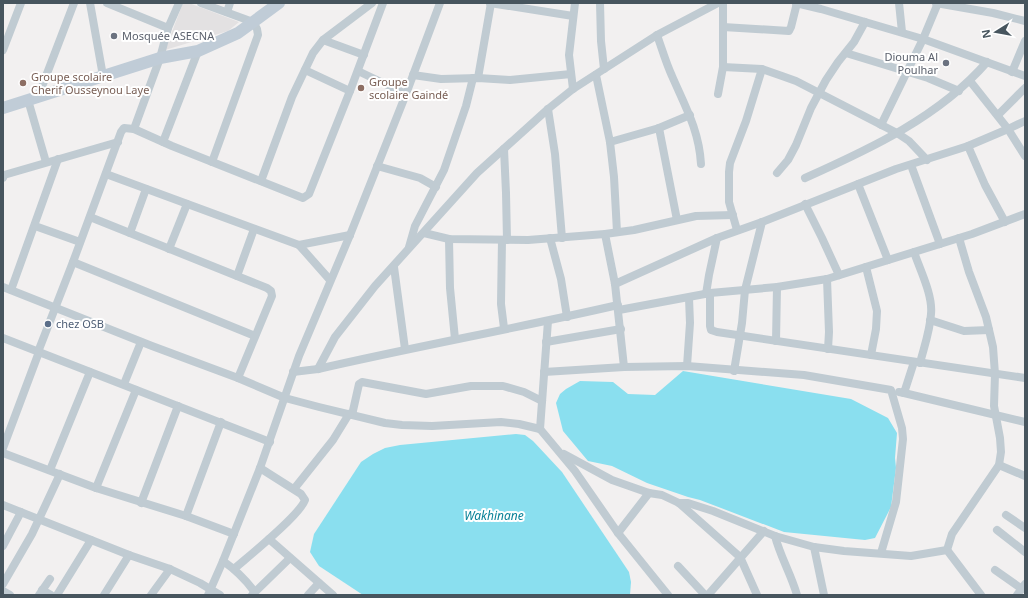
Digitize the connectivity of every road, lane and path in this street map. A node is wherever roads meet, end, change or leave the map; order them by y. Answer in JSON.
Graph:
{"nodes":[{"id":1,"x":21,"y":3,"type":"edge"},
{"id":2,"x":74,"y":3,"type":"edge"},
{"id":3,"x":90,"y":3,"type":"edge"},
{"id":4,"x":107,"y":3,"type":"edge"},
{"id":5,"x":179,"y":3,"type":"edge"},
{"id":6,"x":201,"y":3,"type":"edge"},
{"id":7,"x":230,"y":3,"type":"edge"},
{"id":8,"x":279,"y":3,"type":"edge"},
{"id":9,"x":372,"y":3,"type":"edge"},
{"id":10,"x":383,"y":3,"type":"edge"},
{"id":11,"x":440,"y":3,"type":"edge"},
{"id":12,"x":491,"y":3,"type":"edge"},
{"id":13,"x":575,"y":3,"type":"edge"},
{"id":14,"x":600,"y":3,"type":"edge"},
{"id":15,"x":718,"y":3,"type":"edge"},
{"id":16,"x":723,"y":3,"type":"edge"},
{"id":17,"x":797,"y":3,"type":"edge"},
{"id":18,"x":899,"y":3,"type":"edge"},
{"id":19,"x":937,"y":3,"type":"edge"},
{"id":20,"x":821,"y":6,"type":"edge"},
{"id":21,"x":125,"y":7,"type":"edge"},
{"id":22,"x":227,"y":12,"type":"junction"},
{"id":23,"x":573,"y":16,"type":"junction"},
{"id":24,"x":1025,"y":21,"type":"edge"},
{"id":25,"x":254,"y":22,"type":"junction"},
{"id":26,"x":865,"y":22,"type":"junction"},
{"id":27,"x":723,"y":27,"type":"junction"},
{"id":28,"x":168,"y":28,"type":"junction"},
{"id":29,"x":902,"y":32,"type":"junction"},
{"id":30,"x":6,"y":33,"type":"edge"},
{"id":31,"x":657,"y":36,"type":"junction"},
{"id":32,"x":923,"y":38,"type":"junction"},
{"id":33,"x":323,"y":40,"type":"junction"},
{"id":34,"x":1025,"y":41,"type":"edge"},
{"id":35,"x":3,"y":50,"type":"edge"},
{"id":36,"x":198,"y":51,"type":"junction"},
{"id":37,"x":846,"y":53,"type":"junction"},
{"id":38,"x":364,"y":55,"type":"junction"},
{"id":39,"x":160,"y":58,"type":"junction"},
{"id":40,"x":987,"y":62,"type":"junction"},
{"id":41,"x":723,"y":67,"type":"junction"},
{"id":42,"x":604,"y":69,"type":"junction"},
{"id":43,"x":762,"y":69,"type":"junction"},
{"id":44,"x":305,"y":70,"type":"junction"},
{"id":45,"x":358,"y":71,"type":"junction"},
{"id":46,"x":908,"y":71,"type":"junction"},
{"id":47,"x":1012,"y":72,"type":"junction"},
{"id":48,"x":571,"y":74,"type":"junction"},
{"id":49,"x":413,"y":75,"type":"junction"},
{"id":50,"x":596,"y":75,"type":"junction"},
{"id":51,"x":103,"y":76,"type":"junction"},
{"id":52,"x":1025,"y":76,"type":"edge"},
{"id":53,"x":475,"y":78,"type":"junction"},
{"id":54,"x":970,"y":80,"type":"junction"},
{"id":55,"x":1025,"y":88,"type":"edge"},
{"id":56,"x":573,"y":89,"type":"junction"},
{"id":57,"x":350,"y":91,"type":"junction"},
{"id":58,"x":958,"y":91,"type":"junction"},
{"id":59,"x":406,"y":94,"type":"junction"},
{"id":60,"x":718,"y":94,"type":"dead end"},
{"id":61,"x":820,"y":94,"type":"junction"},
{"id":62,"x":33,"y":98,"type":"junction"},
{"id":63,"x":3,"y":108,"type":"edge"},
{"id":64,"x":548,"y":109,"type":"junction"},
{"id":65,"x":690,"y":115,"type":"junction"},
{"id":66,"x":998,"y":115,"type":"junction"},
{"id":67,"x":1025,"y":121,"type":"edge"},
{"id":68,"x":882,"y":125,"type":"junction"},
{"id":69,"x":659,"y":128,"type":"junction"},
{"id":70,"x":134,"y":129,"type":"junction"},
{"id":71,"x":1008,"y":129,"type":"junction"},
{"id":72,"x":897,"y":133,"type":"junction"},
{"id":73,"x":118,"y":142,"type":"junction"},
{"id":74,"x":163,"y":142,"type":"junction"},
{"id":75,"x":610,"y":142,"type":"junction"},
{"id":76,"x":968,"y":146,"type":"junction"},
{"id":77,"x":504,"y":149,"type":"junction"},
{"id":78,"x":1025,"y":156,"type":"edge"},
{"id":79,"x":58,"y":159,"type":"junction"},
{"id":80,"x":927,"y":160,"type":"junction"},
{"id":81,"x":46,"y":162,"type":"junction"},
{"id":82,"x":212,"y":162,"type":"junction"},
{"id":83,"x":701,"y":164,"type":"dead end"},
{"id":84,"x":911,"y":165,"type":"junction"},
{"id":85,"x":377,"y":166,"type":"junction"},
{"id":86,"x":777,"y":173,"type":"dead end"},
{"id":87,"x":106,"y":174,"type":"junction"},
{"id":88,"x":3,"y":178,"type":"edge"},
{"id":89,"x":805,"y":178,"type":"dead end"},
{"id":90,"x":261,"y":181,"type":"junction"},
{"id":91,"x":858,"y":184,"type":"junction"},
{"id":92,"x":436,"y":187,"type":"junction"},
{"id":93,"x":146,"y":189,"type":"junction"},
{"id":94,"x":187,"y":204,"type":"junction"},
{"id":95,"x":805,"y":204,"type":"junction"},
{"id":96,"x":1025,"y":214,"type":"edge"},
{"id":97,"x":733,"y":215,"type":"junction"},
{"id":98,"x":90,"y":217,"type":"junction"},
{"id":99,"x":676,"y":220,"type":"junction"},
{"id":100,"x":762,"y":222,"type":"junction"},
{"id":101,"x":1005,"y":222,"type":"junction"},
{"id":102,"x":35,"y":226,"type":"junction"},
{"id":103,"x":254,"y":229,"type":"junction"},
{"id":104,"x":737,"y":230,"type":"junction"},
{"id":105,"x":617,"y":232,"type":"junction"},
{"id":106,"x":130,"y":233,"type":"junction"},
{"id":107,"x":424,"y":233,"type":"junction"},
{"id":108,"x":605,"y":234,"type":"junction"},
{"id":109,"x":350,"y":235,"type":"junction"},
{"id":110,"x":550,"y":238,"type":"junction"},
{"id":111,"x":562,"y":238,"type":"junction"},
{"id":112,"x":717,"y":238,"type":"junction"},
{"id":113,"x":960,"y":238,"type":"junction"},
{"id":114,"x":449,"y":239,"type":"junction"},
{"id":115,"x":505,"y":240,"type":"junction"},
{"id":116,"x":80,"y":242,"type":"junction"},
{"id":117,"x":940,"y":244,"type":"junction"},
{"id":118,"x":299,"y":245,"type":"junction"},
{"id":119,"x":409,"y":247,"type":"junction"},
{"id":120,"x":169,"y":249,"type":"junction"},
{"id":121,"x":914,"y":252,"type":"junction"},
{"id":122,"x":888,"y":260,"type":"junction"},
{"id":123,"x":73,"y":262,"type":"junction"},
{"id":124,"x":394,"y":267,"type":"junction"},
{"id":125,"x":866,"y":267,"type":"junction"},
{"id":126,"x":838,"y":275,"type":"junction"},
{"id":127,"x":237,"y":276,"type":"junction"},
{"id":128,"x":826,"y":279,"type":"junction"},
{"id":129,"x":330,"y":280,"type":"junction"},
{"id":130,"x":615,"y":284,"type":"junction"},
{"id":131,"x":777,"y":287,"type":"junction"},
{"id":132,"x":7,"y":289,"type":"edge"},
{"id":133,"x":746,"y":290,"type":"junction"},
{"id":134,"x":708,"y":294,"type":"junction"},
{"id":135,"x":689,"y":298,"type":"junction"},
{"id":136,"x":55,"y":307,"type":"junction"},
{"id":137,"x":618,"y":307,"type":"junction"},
{"id":138,"x":567,"y":316,"type":"junction"},
{"id":139,"x":930,"y":320,"type":"junction"},
{"id":140,"x":548,"y":321,"type":"junction"},
{"id":141,"x":504,"y":328,"type":"junction"},
{"id":142,"x":621,"y":329,"type":"junction"},
{"id":143,"x":989,"y":330,"type":"junction"},
{"id":144,"x":255,"y":336,"type":"junction"},
{"id":145,"x":740,"y":336,"type":"junction"},
{"id":146,"x":3,"y":338,"type":"edge"},
{"id":147,"x":455,"y":339,"type":"junction"},
{"id":148,"x":776,"y":341,"type":"junction"},
{"id":149,"x":141,"y":342,"type":"junction"},
{"id":150,"x":546,"y":342,"type":"junction"},
{"id":151,"x":405,"y":349,"type":"junction"},
{"id":152,"x":828,"y":349,"type":"junction"},
{"id":153,"x":38,"y":352,"type":"junction"},
{"id":154,"x":871,"y":355,"type":"junction"},
{"id":155,"x":917,"y":362,"type":"junction"},
{"id":156,"x":687,"y":366,"type":"junction"},
{"id":157,"x":624,"y":367,"type":"junction"},
{"id":158,"x":318,"y":369,"type":"junction"},
{"id":159,"x":734,"y":370,"type":"junction"},
{"id":160,"x":90,"y":372,"type":"junction"},
{"id":161,"x":293,"y":372,"type":"junction"},
{"id":162,"x":544,"y":372,"type":"junction"},
{"id":163,"x":995,"y":374,"type":"junction"},
{"id":164,"x":238,"y":378,"type":"junction"},
{"id":165,"x":1025,"y":378,"type":"edge"},
{"id":166,"x":124,"y":384,"type":"junction"},
{"id":167,"x":136,"y":390,"type":"junction"},
{"id":168,"x":891,"y":390,"type":"junction"},
{"id":169,"x":904,"y":393,"type":"junction"},
{"id":170,"x":285,"y":398,"type":"junction"},
{"id":171,"x":542,"y":401,"type":"junction"},
{"id":172,"x":178,"y":406,"type":"junction"},
{"id":173,"x":996,"y":414,"type":"junction"},
{"id":174,"x":351,"y":415,"type":"junction"},
{"id":175,"x":221,"y":422,"type":"junction"},
{"id":176,"x":1025,"y":422,"type":"edge"},
{"id":177,"x":540,"y":429,"type":"junction"},
{"id":178,"x":270,"y":442,"type":"junction"},
{"id":179,"x":3,"y":448,"type":"edge"},
{"id":180,"x":560,"y":452,"type":"junction"},
{"id":181,"x":3,"y":453,"type":"edge"},
{"id":182,"x":999,"y":465,"type":"junction"},
{"id":183,"x":260,"y":468,"type":"junction"},
{"id":184,"x":50,"y":470,"type":"junction"},
{"id":185,"x":60,"y":474,"type":"junction"},
{"id":186,"x":1025,"y":476,"type":"edge"},
{"id":187,"x":96,"y":488,"type":"junction"},
{"id":188,"x":294,"y":489,"type":"junction"},
{"id":189,"x":649,"y":493,"type":"junction"},
{"id":190,"x":141,"y":502,"type":"junction"},
{"id":191,"x":679,"y":503,"type":"junction"},
{"id":192,"x":3,"y":506,"type":"edge"},
{"id":193,"x":21,"y":512,"type":"junction"},
{"id":194,"x":1006,"y":515,"type":"dead end"},
{"id":195,"x":186,"y":516,"type":"junction"},
{"id":196,"x":39,"y":519,"type":"junction"},
{"id":197,"x":1025,"y":528,"type":"edge"},
{"id":198,"x":997,"y":530,"type":"dead end"},
{"id":199,"x":764,"y":531,"type":"junction"},
{"id":200,"x":618,"y":533,"type":"junction"},
{"id":201,"x":234,"y":534,"type":"junction"},
{"id":202,"x":775,"y":536,"type":"junction"},
{"id":203,"x":269,"y":539,"type":"junction"},
{"id":204,"x":91,"y":540,"type":"junction"},
{"id":205,"x":3,"y":546,"type":"edge"},
{"id":206,"x":814,"y":547,"type":"junction"},
{"id":207,"x":947,"y":550,"type":"junction"},
{"id":208,"x":1025,"y":552,"type":"edge"},
{"id":209,"x":882,"y":553,"type":"junction"},
{"id":210,"x":129,"y":555,"type":"junction"},
{"id":211,"x":740,"y":557,"type":"junction"},
{"id":212,"x":290,"y":558,"type":"junction"},
{"id":213,"x":223,"y":561,"type":"junction"},
{"id":214,"x":678,"y":566,"type":"dead end"},
{"id":215,"x":170,"y":569,"type":"junction"},
{"id":216,"x":234,"y":569,"type":"junction"},
{"id":217,"x":995,"y":570,"type":"dead end"},
{"id":218,"x":50,"y":579,"type":"dead end"},
{"id":219,"x":319,"y":583,"type":"junction"},
{"id":220,"x":3,"y":584,"type":"edge"},
{"id":221,"x":1021,"y":589,"type":"edge"},
{"id":222,"x":3,"y":591,"type":"edge"},
{"id":223,"x":41,"y":593,"type":"edge"},
{"id":224,"x":209,"y":593,"type":"edge"},
{"id":225,"x":253,"y":593,"type":"edge"},
{"id":226,"x":10,"y":595,"type":"edge"},
{"id":227,"x":51,"y":595,"type":"edge"},
{"id":228,"x":58,"y":595,"type":"edge"},
{"id":229,"x":104,"y":595,"type":"edge"},
{"id":230,"x":151,"y":595,"type":"edge"},
{"id":231,"x":220,"y":595,"type":"edge"},
{"id":232,"x":308,"y":595,"type":"edge"},
{"id":233,"x":333,"y":595,"type":"edge"},
{"id":234,"x":668,"y":595,"type":"edge"},
{"id":235,"x":704,"y":595,"type":"edge"},
{"id":236,"x":708,"y":595,"type":"edge"},
{"id":237,"x":757,"y":595,"type":"edge"},
{"id":238,"x":797,"y":595,"type":"edge"},
{"id":239,"x":824,"y":595,"type":"edge"},
{"id":240,"x":981,"y":595,"type":"edge"}],
"edges":[{"from":1,"to":30,"type":"street"},
{"from":2,"to":62,"type":"street"},
{"from":3,"to":51,"type":"street"},
{"from":4,"to":21,"type":"street"},
{"from":5,"to":28,"type":"street"},
{"from":6,"to":22,"type":"street"},
{"from":7,"to":22,"type":"street"},
{"from":8,"to":25,"type":"main road"},
{"from":9,"to":33,"type":"street"},
{"from":10,"to":38,"type":"street"},
{"from":11,"to":49,"type":"street"},
{"from":12,"to":23,"type":"street"},
{"from":12,"to":53,"type":"street"},
{"from":13,"to":23,"type":"street"},
{"from":14,"to":42,"type":"street"},
{"from":15,"to":31,"type":"street"},
{"from":16,"to":27,"type":"street"},
{"from":17,"to":20,"type":"street"},
{"from":17,"to":27,"type":"street"},
{"from":18,"to":29,"type":"street"},
{"from":19,"to":24,"type":"street"},
{"from":19,"to":32,"type":"street"},
{"from":20,"to":26,"type":"street"},
{"from":21,"to":28,"type":"street"},
{"from":22,"to":25,"type":"street"},
{"from":23,"to":48,"type":"street"},
{"from":25,"to":36,"type":"main road"},
{"from":25,"to":82,"type":"street"},
{"from":26,"to":29,"type":"street"},
{"from":26,"to":37,"type":"street"},
{"from":27,"to":41,"type":"street"},
{"from":28,"to":39,"type":"street"},
{"from":29,"to":32,"type":"street"},
{"from":30,"to":35,"type":"street"},
{"from":31,"to":42,"type":"street"},
{"from":31,"to":65,"type":"street"},
{"from":32,"to":40,"type":"street"},
{"from":32,"to":46,"type":"street"},
{"from":33,"to":38,"type":"street"},
{"from":33,"to":44,"type":"street"},
{"from":34,"to":47,"type":"street"},
{"from":36,"to":39,"type":"main road"},
{"from":36,"to":74,"type":"street"},
{"from":37,"to":46,"type":"street"},
{"from":37,"to":61,"type":"street"},
{"from":38,"to":45,"type":"street"},
{"from":39,"to":51,"type":"main road"},
{"from":39,"to":70,"type":"street"},
{"from":40,"to":47,"type":"street"},
{"from":40,"to":54,"type":"street"},
{"from":41,"to":43,"type":"street"},
{"from":41,"to":60,"type":"street"},
{"from":42,"to":50,"type":"street"},
{"from":43,"to":61,"type":"street"},
{"from":43,"to":97,"type":"street"},
{"from":44,"to":57,"type":"street"},
{"from":44,"to":90,"type":"street"},
{"from":45,"to":57,"type":"street"},
{"from":45,"to":59,"type":"street"},
{"from":46,"to":58,"type":"street"},
{"from":46,"to":68,"type":"street"},
{"from":47,"to":52,"type":"street"},
{"from":48,"to":53,"type":"street"},
{"from":48,"to":56,"type":"street"},
{"from":49,"to":53,"type":"street"},
{"from":49,"to":59,"type":"street"},
{"from":50,"to":56,"type":"street"},
{"from":50,"to":75,"type":"street"},
{"from":51,"to":62,"type":"main road"},
{"from":53,"to":92,"type":"street"},
{"from":54,"to":58,"type":"street"},
{"from":54,"to":66,"type":"street"},
{"from":55,"to":66,"type":"street"},
{"from":56,"to":64,"type":"street"},
{"from":57,"to":90,"type":"street"},
{"from":58,"to":72,"type":"street"},
{"from":59,"to":85,"type":"street"},
{"from":61,"to":68,"type":"street"},
{"from":61,"to":86,"type":"street"},
{"from":62,"to":63,"type":"main road"},
{"from":62,"to":81,"type":"street"},
{"from":64,"to":77,"type":"street"},
{"from":64,"to":111,"type":"street"},
{"from":65,"to":69,"type":"street"},
{"from":65,"to":83,"type":"street"},
{"from":66,"to":71,"type":"street"},
{"from":67,"to":71,"type":"street"},
{"from":68,"to":72,"type":"street"},
{"from":69,"to":75,"type":"street"},
{"from":69,"to":99,"type":"street"},
{"from":70,"to":73,"type":"street"},
{"from":70,"to":74,"type":"street"},
{"from":71,"to":76,"type":"street"},
{"from":71,"to":78,"type":"street"},
{"from":72,"to":80,"type":"street"},
{"from":72,"to":89,"type":"street"},
{"from":73,"to":79,"type":"street"},
{"from":73,"to":87,"type":"street"},
{"from":74,"to":82,"type":"street"},
{"from":75,"to":105,"type":"street"},
{"from":76,"to":80,"type":"street"},
{"from":76,"to":101,"type":"street"},
{"from":77,"to":107,"type":"street"},
{"from":77,"to":115,"type":"street"},
{"from":79,"to":81,"type":"street"},
{"from":79,"to":102,"type":"street"},
{"from":80,"to":84,"type":"street"},
{"from":81,"to":88,"type":"street"},
{"from":82,"to":90,"type":"street"},
{"from":84,"to":91,"type":"street"},
{"from":84,"to":117,"type":"street"},
{"from":85,"to":92,"type":"street"},
{"from":85,"to":109,"type":"street"},
{"from":87,"to":93,"type":"street"},
{"from":87,"to":98,"type":"street"},
{"from":91,"to":95,"type":"street"},
{"from":91,"to":122,"type":"street"},
{"from":92,"to":119,"type":"street"},
{"from":93,"to":94,"type":"street"},
{"from":93,"to":106,"type":"street"},
{"from":94,"to":103,"type":"street"},
{"from":94,"to":120,"type":"street"},
{"from":95,"to":100,"type":"street"},
{"from":95,"to":126,"type":"street"},
{"from":96,"to":101,"type":"street"},
{"from":97,"to":99,"type":"street"},
{"from":97,"to":104,"type":"street"},
{"from":98,"to":106,"type":"street"},
{"from":98,"to":116,"type":"street"},
{"from":99,"to":105,"type":"street"},
{"from":100,"to":104,"type":"street"},
{"from":100,"to":133,"type":"street"},
{"from":101,"to":113,"type":"street"},
{"from":102,"to":116,"type":"street"},
{"from":102,"to":132,"type":"street"},
{"from":103,"to":118,"type":"street"},
{"from":103,"to":127,"type":"street"},
{"from":104,"to":112,"type":"street"},
{"from":105,"to":108,"type":"street"},
{"from":106,"to":120,"type":"street"},
{"from":107,"to":114,"type":"street"},
{"from":107,"to":119,"type":"street"},
{"from":108,"to":111,"type":"street"},
{"from":108,"to":130,"type":"street"},
{"from":109,"to":118,"type":"street"},
{"from":109,"to":129,"type":"street"},
{"from":110,"to":111,"type":"street"},
{"from":110,"to":115,"type":"street"},
{"from":110,"to":138,"type":"street"},
{"from":112,"to":130,"type":"street"},
{"from":112,"to":134,"type":"street"},
{"from":113,"to":117,"type":"street"},
{"from":113,"to":143,"type":"street"},
{"from":114,"to":115,"type":"street"},
{"from":114,"to":147,"type":"street"},
{"from":115,"to":141,"type":"street"},
{"from":116,"to":123,"type":"street"},
{"from":117,"to":121,"type":"street"},
{"from":118,"to":129,"type":"street"},
{"from":119,"to":124,"type":"street"},
{"from":120,"to":127,"type":"street"},
{"from":121,"to":122,"type":"street"},
{"from":121,"to":139,"type":"street"},
{"from":122,"to":125,"type":"street"},
{"from":123,"to":136,"type":"street"},
{"from":123,"to":144,"type":"street"},
{"from":124,"to":151,"type":"street"},
{"from":124,"to":158,"type":"street"},
{"from":125,"to":126,"type":"street"},
{"from":125,"to":154,"type":"street"},
{"from":126,"to":128,"type":"street"},
{"from":127,"to":144,"type":"street"},
{"from":128,"to":131,"type":"street"},
{"from":128,"to":152,"type":"street"},
{"from":129,"to":161,"type":"street"},
{"from":130,"to":137,"type":"street"},
{"from":131,"to":133,"type":"street"},
{"from":131,"to":148,"type":"street"},
{"from":132,"to":136,"type":"street"},
{"from":133,"to":134,"type":"street"},
{"from":133,"to":145,"type":"street"},
{"from":134,"to":135,"type":"street"},
{"from":134,"to":145,"type":"street"},
{"from":135,"to":137,"type":"street"},
{"from":135,"to":156,"type":"street"},
{"from":136,"to":149,"type":"street"},
{"from":136,"to":153,"type":"street"},
{"from":137,"to":138,"type":"street"},
{"from":137,"to":142,"type":"street"},
{"from":138,"to":140,"type":"street"},
{"from":139,"to":143,"type":"street"},
{"from":139,"to":155,"type":"street"},
{"from":140,"to":141,"type":"street"},
{"from":140,"to":150,"type":"street"},
{"from":141,"to":147,"type":"street"},
{"from":142,"to":150,"type":"street"},
{"from":142,"to":157,"type":"street"},
{"from":143,"to":163,"type":"street"},
{"from":144,"to":164,"type":"street"},
{"from":145,"to":148,"type":"street"},
{"from":145,"to":159,"type":"street"},
{"from":146,"to":153,"type":"street"},
{"from":147,"to":151,"type":"street"},
{"from":148,"to":152,"type":"street"},
{"from":149,"to":164,"type":"street"},
{"from":149,"to":166,"type":"street"},
{"from":150,"to":162,"type":"street"},
{"from":151,"to":158,"type":"street"},
{"from":152,"to":154,"type":"street"},
{"from":153,"to":160,"type":"street"},
{"from":153,"to":179,"type":"street"},
{"from":154,"to":155,"type":"street"},
{"from":155,"to":163,"type":"street"},
{"from":155,"to":169,"type":"street"},
{"from":156,"to":157,"type":"street"},
{"from":156,"to":159,"type":"street"},
{"from":157,"to":162,"type":"street"},
{"from":158,"to":161,"type":"street"},
{"from":159,"to":168,"type":"street"},
{"from":160,"to":166,"type":"street"},
{"from":160,"to":184,"type":"street"},
{"from":161,"to":170,"type":"street"},
{"from":162,"to":171,"type":"street"},
{"from":163,"to":165,"type":"street"},
{"from":163,"to":173,"type":"street"},
{"from":164,"to":170,"type":"street"},
{"from":166,"to":167,"type":"street"},
{"from":167,"to":172,"type":"street"},
{"from":167,"to":187,"type":"street"},
{"from":168,"to":169,"type":"street"},
{"from":168,"to":209,"type":"street"},
{"from":169,"to":173,"type":"street"},
{"from":170,"to":174,"type":"street"},
{"from":170,"to":178,"type":"street"},
{"from":171,"to":174,"type":"street"},
{"from":171,"to":177,"type":"street"},
{"from":172,"to":175,"type":"street"},
{"from":172,"to":190,"type":"street"},
{"from":173,"to":176,"type":"street"},
{"from":173,"to":182,"type":"street"},
{"from":174,"to":177,"type":"street"},
{"from":174,"to":188,"type":"street"},
{"from":175,"to":178,"type":"street"},
{"from":175,"to":195,"type":"street"},
{"from":177,"to":180,"type":"street"},
{"from":178,"to":183,"type":"street"},
{"from":180,"to":189,"type":"street"},
{"from":180,"to":200,"type":"street"},
{"from":181,"to":184,"type":"street"},
{"from":182,"to":186,"type":"street"},
{"from":182,"to":207,"type":"street"},
{"from":183,"to":188,"type":"street"},
{"from":183,"to":201,"type":"street"},
{"from":184,"to":185,"type":"street"},
{"from":185,"to":187,"type":"street"},
{"from":185,"to":196,"type":"street"},
{"from":187,"to":190,"type":"street"},
{"from":188,"to":203,"type":"street"},
{"from":189,"to":191,"type":"street"},
{"from":189,"to":200,"type":"street"},
{"from":190,"to":195,"type":"street"},
{"from":191,"to":199,"type":"street"},
{"from":191,"to":211,"type":"street"},
{"from":192,"to":193,"type":"street"},
{"from":193,"to":196,"type":"street"},
{"from":193,"to":205,"type":"street"},
{"from":194,"to":197,"type":"street"},
{"from":195,"to":201,"type":"street"},
{"from":196,"to":204,"type":"street"},
{"from":196,"to":220,"type":"street"},
{"from":198,"to":208,"type":"street"},
{"from":199,"to":202,"type":"street"},
{"from":199,"to":211,"type":"street"},
{"from":200,"to":234,"type":"street"},
{"from":201,"to":213,"type":"street"},
{"from":202,"to":206,"type":"street"},
{"from":202,"to":238,"type":"street"},
{"from":203,"to":212,"type":"street"},
{"from":203,"to":216,"type":"street"},
{"from":204,"to":210,"type":"street"},
{"from":204,"to":228,"type":"street"},
{"from":206,"to":209,"type":"street"},
{"from":206,"to":239,"type":"street"},
{"from":207,"to":209,"type":"street"},
{"from":207,"to":240,"type":"street"},
{"from":210,"to":215,"type":"street"},
{"from":210,"to":229,"type":"street"},
{"from":211,"to":236,"type":"street"},
{"from":211,"to":237,"type":"street"},
{"from":212,"to":219,"type":"street"},
{"from":212,"to":225,"type":"street"},
{"from":213,"to":216,"type":"street"},
{"from":213,"to":224,"type":"street"},
{"from":214,"to":235,"type":"street"},
{"from":215,"to":224,"type":"street"},
{"from":215,"to":230,"type":"street"},
{"from":216,"to":225,"type":"street"},
{"from":217,"to":221,"type":"street"},
{"from":218,"to":223,"type":"street"},
{"from":219,"to":232,"type":"street"},
{"from":219,"to":233,"type":"street"},
{"from":222,"to":226,"type":"street"},
{"from":223,"to":227,"type":"street"},
{"from":224,"to":231,"type":"street"}]}
